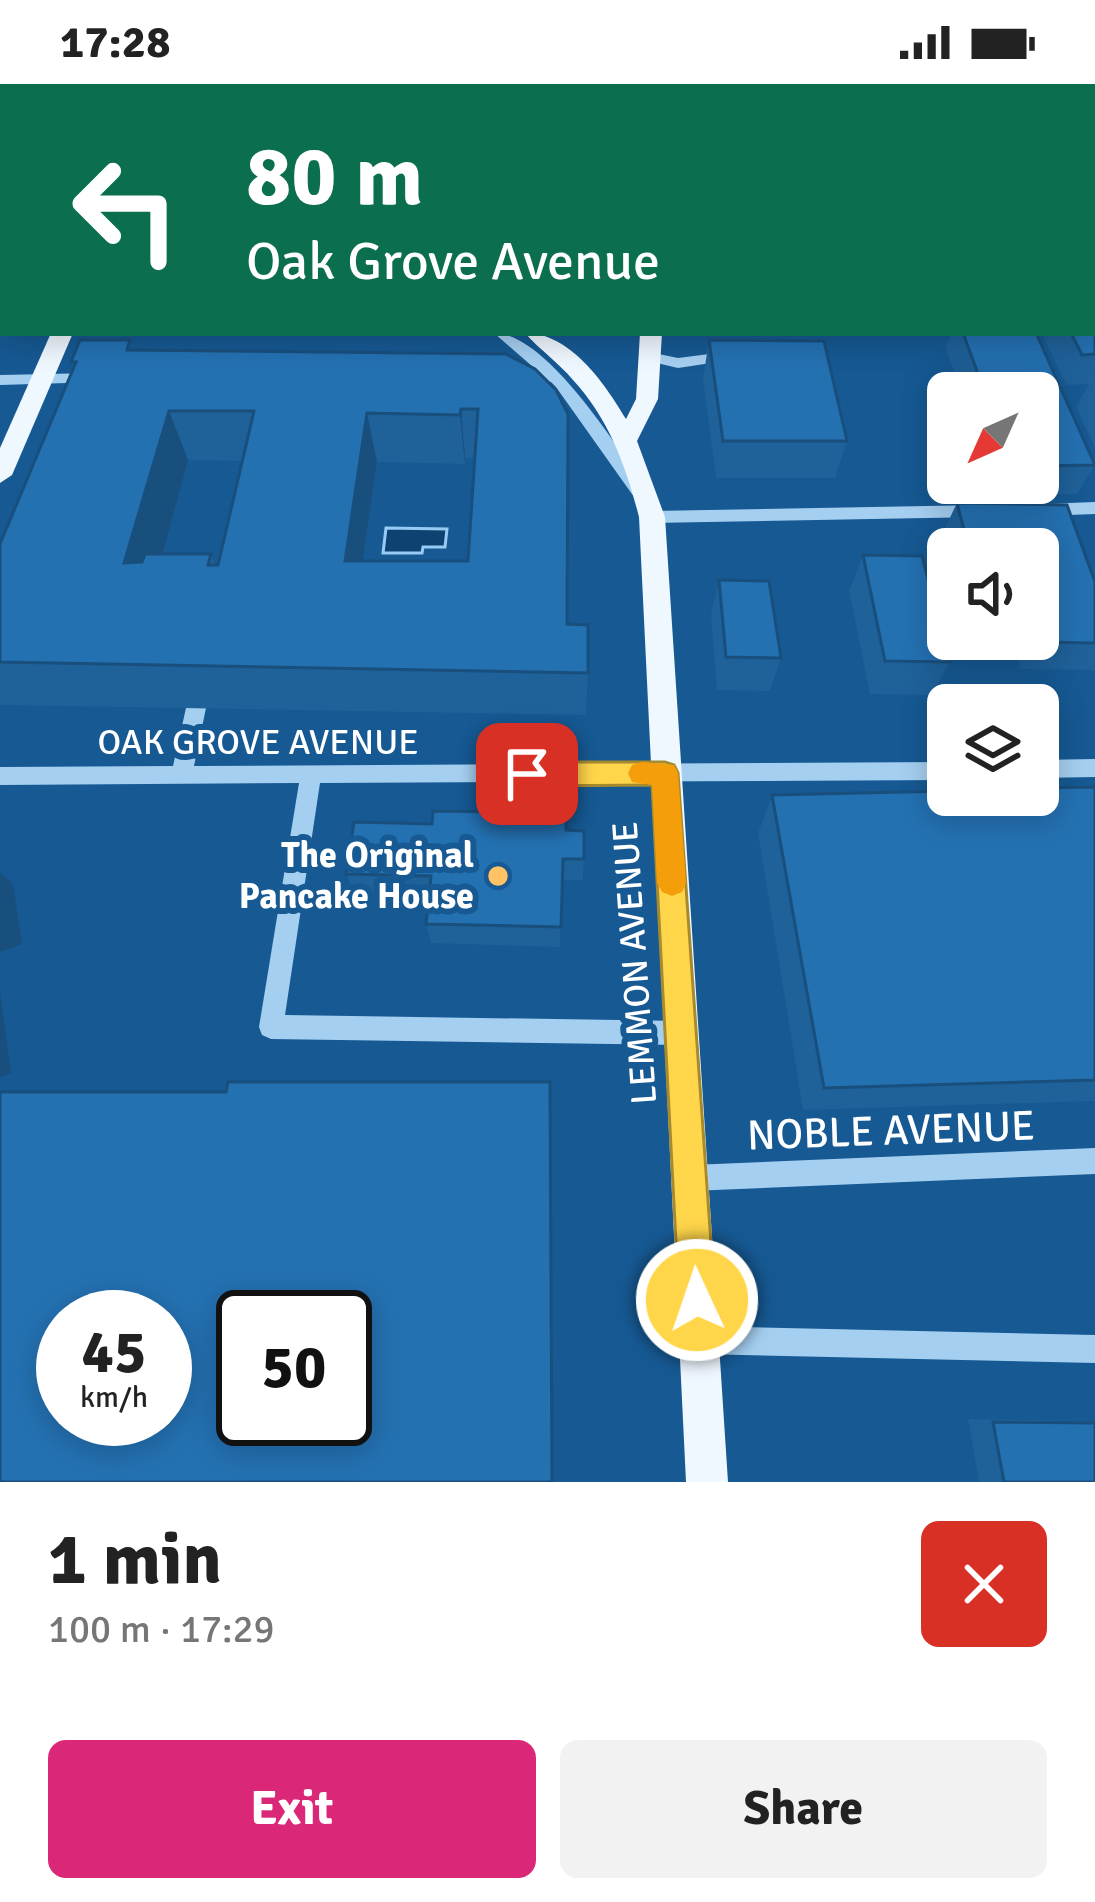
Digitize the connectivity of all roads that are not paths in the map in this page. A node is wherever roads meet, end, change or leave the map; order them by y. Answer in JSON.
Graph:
{"nodes":[{"id":1,"x":61,"y":336,"type":"edge"},
{"id":2,"x":506,"y":336,"type":"edge"},
{"id":3,"x":539,"y":336,"type":"edge"},
{"id":4,"x":650,"y":345,"type":"edge"},
{"id":5,"x":762,"y":355,"type":"edge"},
{"id":6,"x":555,"y":377,"type":"junction"},
{"id":7,"x":125,"y":378,"type":"edge"},
{"id":8,"x":44,"y":379,"type":"junction"},
{"id":9,"x":0,"y":380,"type":"edge"},
{"id":10,"x":505,"y":380,"type":"edge"},
{"id":11,"x":628,"y":437,"type":"junction"},
{"id":12,"x":0,"y":475,"type":"edge"},
{"id":13,"x":1095,"y":508,"type":"edge"},
{"id":14,"x":1025,"y":510,"type":"edge"},
{"id":15,"x":651,"y":511,"type":"junction"},
{"id":16,"x":1002,"y":511,"type":"edge"},
{"id":17,"x":196,"y":708,"type":"edge"},
{"id":18,"x":1095,"y":768,"type":"edge"},
{"id":19,"x":1059,"y":769,"type":"edge"},
{"id":20,"x":927,"y":771,"type":"edge"},
{"id":21,"x":665,"y":773,"type":"junction"},
{"id":22,"x":311,"y":775,"type":"junction"},
{"id":23,"x":0,"y":776,"type":"edge"},
{"id":24,"x":181,"y":776,"type":"junction"},
{"id":25,"x":682,"y":1033,"type":"junction"},
{"id":26,"x":1095,"y":1161,"type":"edge"},
{"id":27,"x":691,"y":1178,"type":"junction"},
{"id":28,"x":699,"y":1340,"type":"junction"},
{"id":29,"x":1095,"y":1349,"type":"edge"},
{"id":30,"x":707,"y":1482,"type":"edge"}],
"edges":[{"from":1,"to":8,"type":"main road"},
{"from":2,"to":6,"type":"street"},
{"from":3,"to":11,"type":"main road","name":"LEMMON AVENUE"},
{"from":4,"to":5,"type":"street"},
{"from":4,"to":11,"type":"main road"},
{"from":6,"to":10,"type":"street"},
{"from":6,"to":15,"type":"street"},
{"from":7,"to":8,"type":"street"},
{"from":8,"to":9,"type":"street"},
{"from":8,"to":12,"type":"main road"},
{"from":11,"to":15,"type":"main road","name":"LEMMON AVENUE"},
{"from":13,"to":14,"type":"street"},
{"from":15,"to":16,"type":"street"},
{"from":15,"to":21,"type":"main road","name":"LEMMON AVENUE"},
{"from":17,"to":24,"type":"street"},
{"from":18,"to":19,"type":"street"},
{"from":20,"to":21,"type":"street","name":"OAK GROVE AVENUE"},
{"from":21,"to":22,"type":"street","name":"OAK GROVE AVENUE"},
{"from":21,"to":25,"type":"main road","name":"LEMMON AVENUE"},
{"from":22,"to":24,"type":"street","name":"OAK GROVE AVENUE"},
{"from":22,"to":25,"type":"street"},
{"from":23,"to":24,"type":"street","name":"OAK GROVE AVENUE"},
{"from":25,"to":27,"type":"main road","name":"LEMMON AVENUE"},
{"from":26,"to":27,"type":"street","name":"NOBLE AVENUE"},
{"from":27,"to":28,"type":"main road","name":"LEMMON AVENUE"},
{"from":28,"to":29,"type":"street"},
{"from":28,"to":30,"type":"main road","name":"LEMMON AVENUE"}]}
